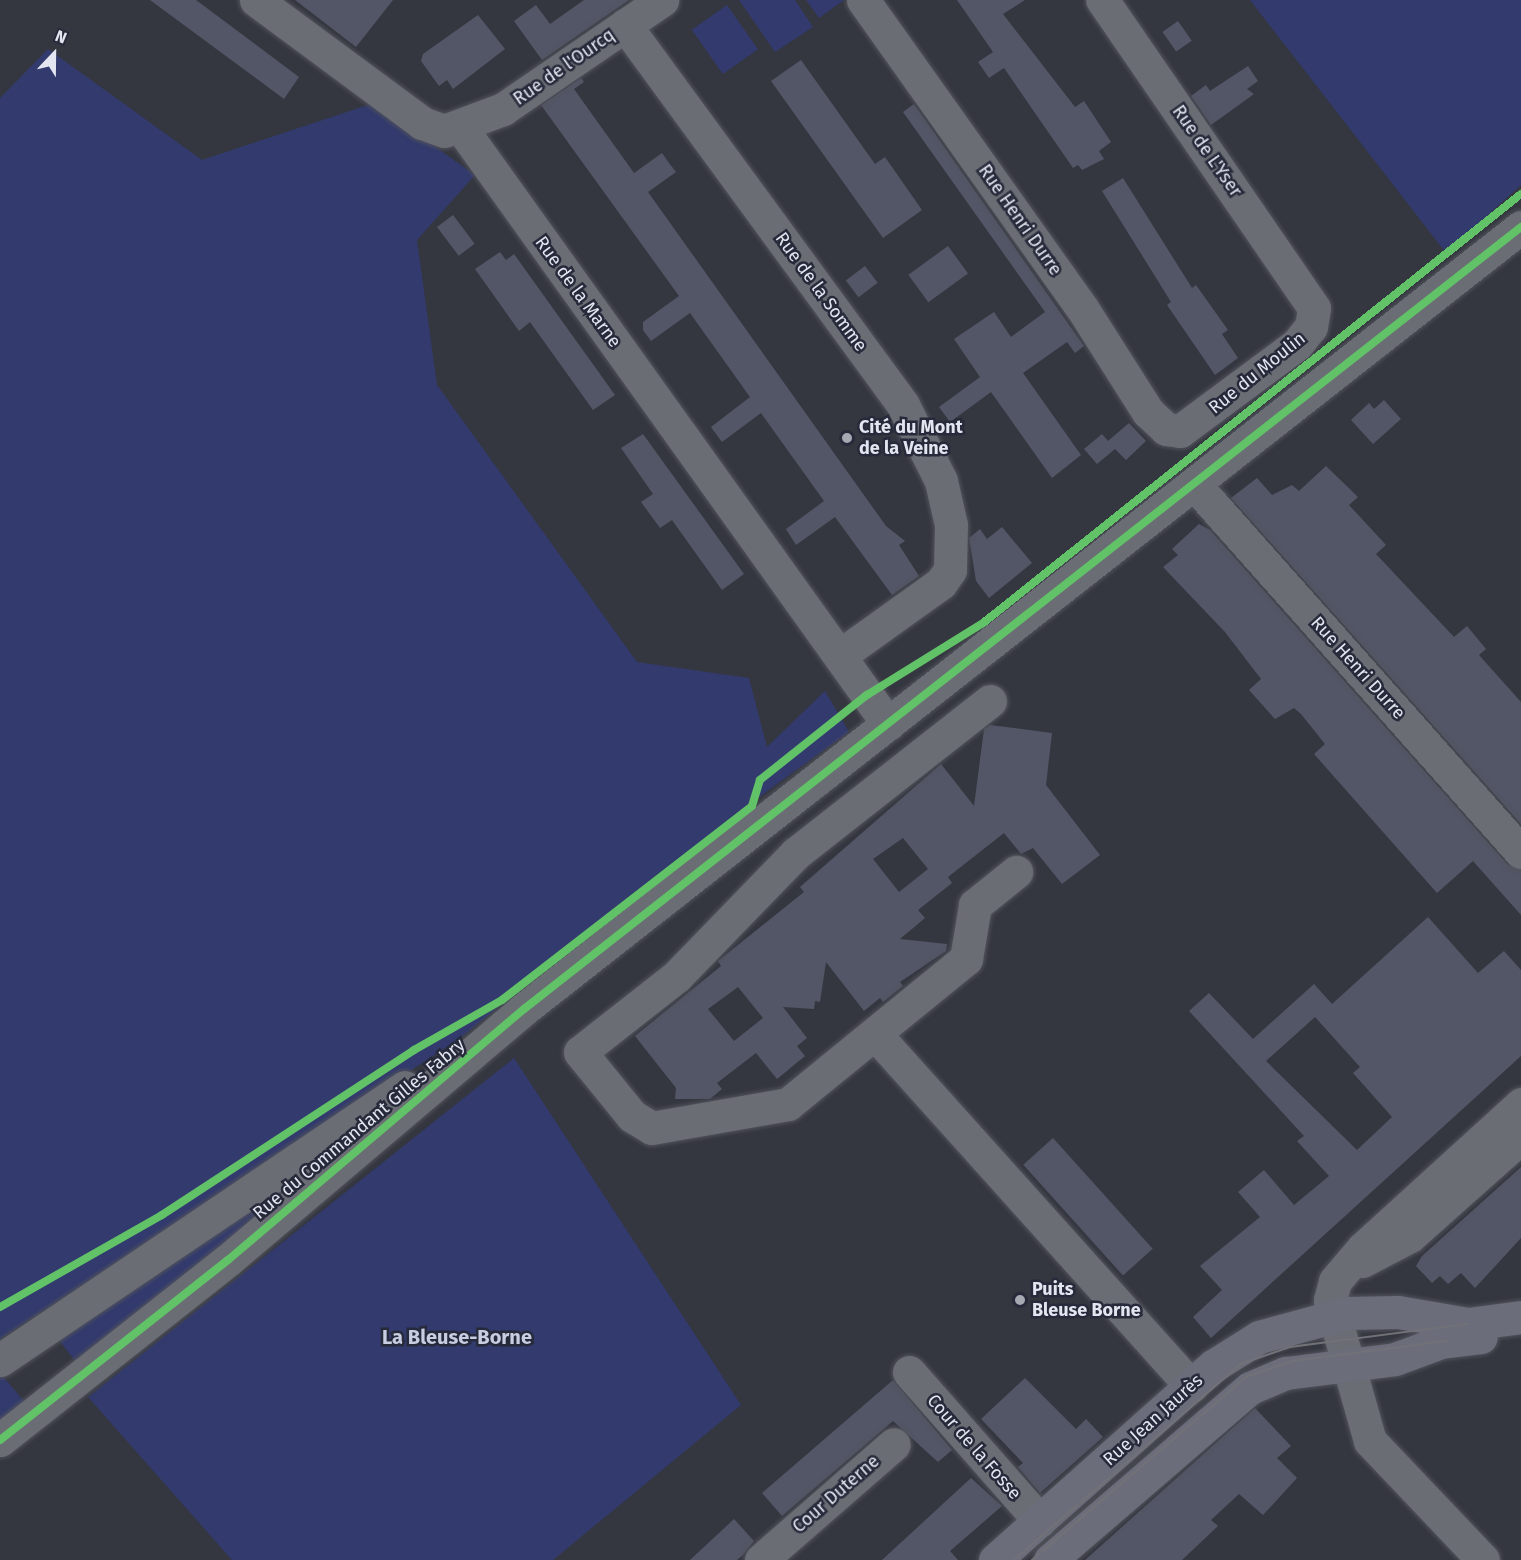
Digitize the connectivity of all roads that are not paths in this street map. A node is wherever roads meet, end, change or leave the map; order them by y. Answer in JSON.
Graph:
{"nodes":[{"id":1,"x":256,"y":0,"type":"edge"},
{"id":2,"x":662,"y":0,"type":"edge"},
{"id":3,"x":863,"y":0,"type":"edge"},
{"id":4,"x":1102,"y":0,"type":"edge"},
{"id":5,"x":625,"y":25,"type":"junction"},
{"id":6,"x":462,"y":129,"type":"junction"},
{"id":7,"x":1515,"y":233,"type":"edge"},
{"id":8,"x":1312,"y":302,"type":"joint"},
{"id":9,"x":1180,"y":431,"type":"joint"},
{"id":10,"x":1195,"y":485,"type":"junction"},
{"id":11,"x":839,"y":656,"type":"junction"},
{"id":12,"x":990,"y":701,"type":"dead end"},
{"id":13,"x":888,"y":724,"type":"junction"},
{"id":14,"x":1521,"y":852,"type":"edge"},
{"id":15,"x":1016,"y":872,"type":"dead end"},
{"id":16,"x":524,"y":1009,"type":"junction"},
{"id":17,"x":876,"y":1035,"type":"junction"},
{"id":18,"x":1521,"y":1104,"type":"edge"},
{"id":19,"x":1521,"y":1137,"type":"edge"},
{"id":20,"x":1342,"y":1271,"type":"junction"},
{"id":21,"x":1331,"y":1316,"type":"junction"},
{"id":22,"x":1521,"y":1317,"type":"edge"},
{"id":23,"x":1521,"y":1332,"type":"edge"},
{"id":24,"x":1458,"y":1333,"type":"junction"},
{"id":25,"x":0,"y":1360,"type":"edge"},
{"id":26,"x":1347,"y":1365,"type":"junction"},
{"id":27,"x":909,"y":1372,"type":"dead end"},
{"id":28,"x":1191,"y":1386,"type":"junction"},
{"id":29,"x":0,"y":1440,"type":"edge"},
{"id":30,"x":894,"y":1444,"type":"dead end"},
{"id":31,"x":1040,"y":1521,"type":"junction"},
{"id":32,"x":777,"y":1555,"type":"edge"},
{"id":33,"x":995,"y":1560,"type":"edge"},
{"id":34,"x":1050,"y":1560,"type":"edge"},
{"id":35,"x":1483,"y":1560,"type":"edge"}],
"edges":[{"from":1,"to":6,"type":"street"},
{"from":2,"to":5,"type":"street","name":"Rue de l'Ourcq"},
{"from":3,"to":9,"type":"street","name":"Rue Henri Durre"},
{"from":4,"to":8,"type":"street","name":"Rue de L'Yser"},
{"from":5,"to":6,"type":"street","name":"Rue de l'Ourcq"},
{"from":5,"to":11,"type":"street","name":"Rue de la Somme"},
{"from":6,"to":11,"type":"street","name":"Rue de la Marne"},
{"from":7,"to":10,"type":"street","name":"Rue du Commandant Gilles Fabry"},
{"from":8,"to":9,"type":"street","name":"Rue du Moulin"},
{"from":10,"to":13,"type":"street","name":"Rue du Commandant Gilles Fabry"},
{"from":10,"to":14,"type":"street","name":"Rue Henri Durre"},
{"from":11,"to":13,"type":"street","name":"Rue de la Marne"},
{"from":12,"to":17,"type":"street"},
{"from":13,"to":16,"type":"street","name":"Rue du Commandant Gilles Fabry"},
{"from":15,"to":17,"type":"street"},
{"from":16,"to":25,"type":"street","name":"Rue du Commandant Gilles Fabry"},
{"from":16,"to":29,"type":"street","name":"Rue du Commandant Gilles Fabry"},
{"from":17,"to":28,"type":"street"},
{"from":18,"to":20,"type":"street"},
{"from":19,"to":20,"type":"street"},
{"from":20,"to":21,"type":"street"},
{"from":21,"to":24,"type":"main road","name":"Rue Jean Jaurès"},
{"from":21,"to":26,"type":"street"},
{"from":21,"to":28,"type":"main road","name":"Rue Jean Jaurès"},
{"from":22,"to":24,"type":"main road"},
{"from":23,"to":24,"type":"main road"},
{"from":24,"to":26,"type":"main road","name":"Rue Jean Jaurès"},
{"from":26,"to":34,"type":"main road","name":"Rue Jean Jaurès"},
{"from":26,"to":35,"type":"street"},
{"from":27,"to":31,"type":"street","name":"Cour de la Fosse"},
{"from":28,"to":31,"type":"main road","name":"Rue Jean Jaurès"},
{"from":30,"to":32,"type":"street","name":"Cour Duterne"},
{"from":31,"to":33,"type":"main road","name":"Rue Jean Jaurès"}]}
